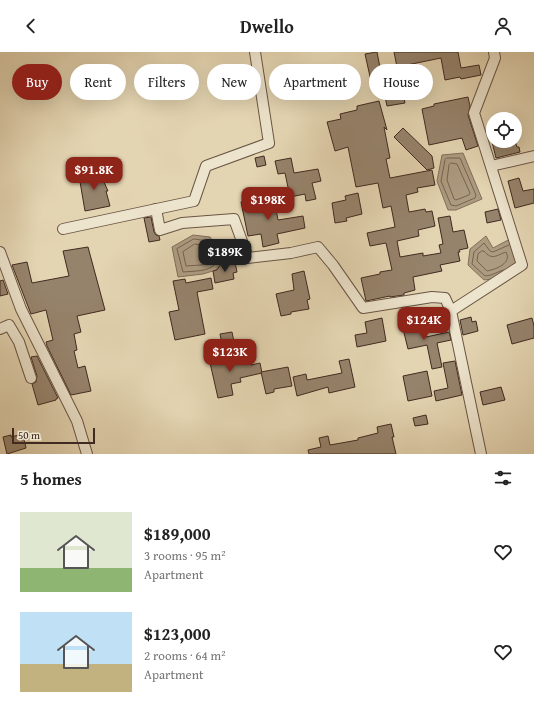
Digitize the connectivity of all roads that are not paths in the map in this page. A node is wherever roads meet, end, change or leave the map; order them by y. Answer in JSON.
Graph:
{"nodes":[{"id":1,"x":255,"y":52,"type":"edge"},
{"id":2,"x":494,"y":52,"type":"edge"},
{"id":3,"x":534,"y":156,"type":"edge"},
{"id":4,"x":491,"y":166,"type":"junction"},
{"id":5,"x":156,"y":209,"type":"junction"},
{"id":6,"x":63,"y":229,"type":"dead end"},
{"id":7,"x":0,"y":252,"type":"edge"},
{"id":8,"x":451,"y":312,"type":"junction"},
{"id":9,"x":0,"y":329,"type":"edge"},
{"id":10,"x":31,"y":378,"type":"dead end"},
{"id":11,"x":87,"y":454,"type":"edge"},
{"id":12,"x":481,"y":454,"type":"edge"}],
"edges":[{"from":1,"to":5,"type":"street"},
{"from":2,"to":4,"type":"street"},
{"from":3,"to":4,"type":"street"},
{"from":4,"to":8,"type":"street"},
{"from":5,"to":6,"type":"street"},
{"from":5,"to":8,"type":"street"},
{"from":7,"to":11,"type":"street"},
{"from":8,"to":12,"type":"street"},
{"from":9,"to":10,"type":"street"}]}
